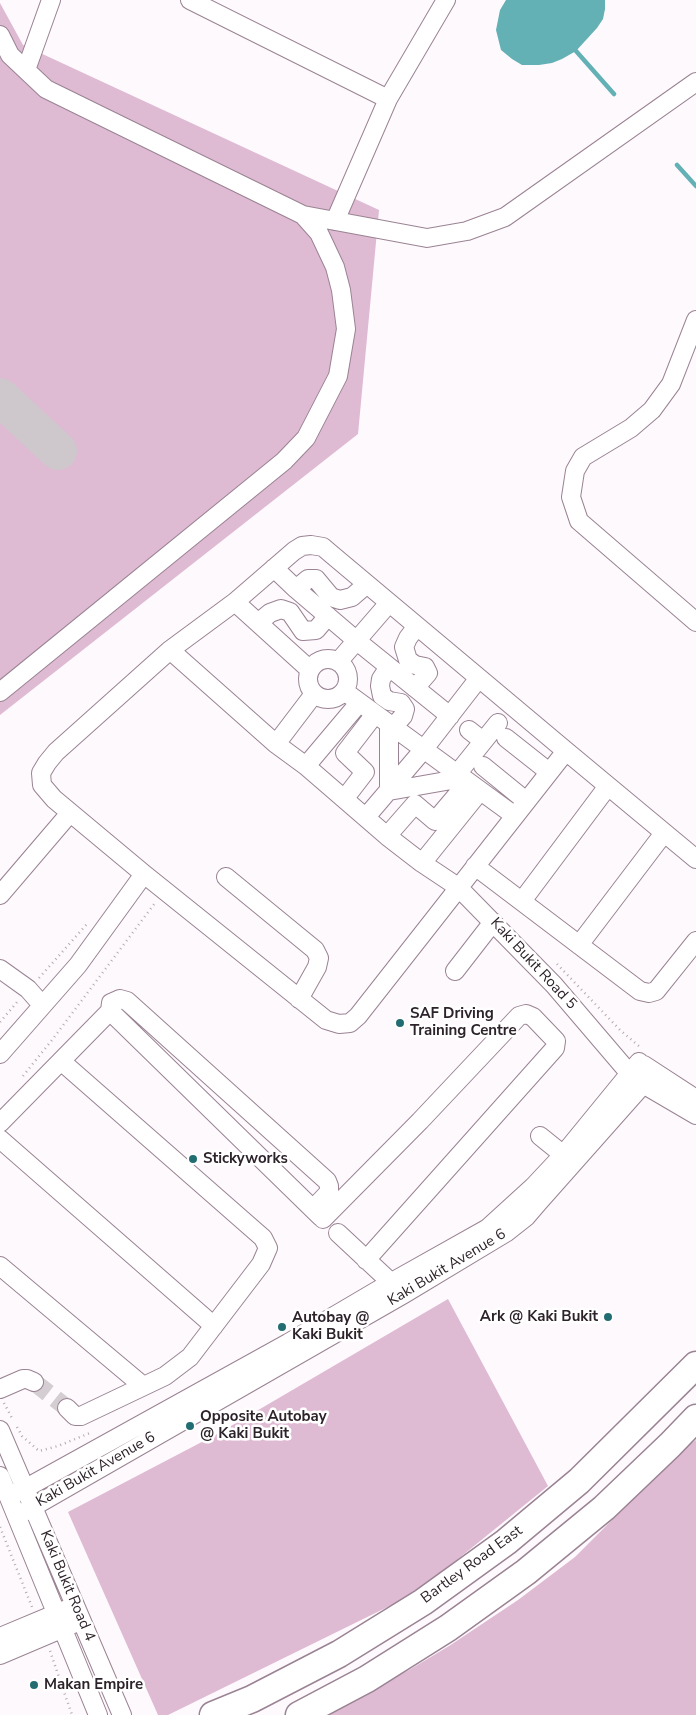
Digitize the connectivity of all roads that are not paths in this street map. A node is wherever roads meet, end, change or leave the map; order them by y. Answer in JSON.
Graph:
{"nodes":[{"id":1,"x":51,"y":0,"type":"edge"},
{"id":2,"x":190,"y":0,"type":"edge"},
{"id":3,"x":446,"y":0,"type":"edge"},
{"id":4,"x":0,"y":35,"type":"edge"},
{"id":5,"x":5,"y":52,"type":"edge"},
{"id":6,"x":26,"y":70,"type":"junction"},
{"id":7,"x":696,"y":82,"type":"edge"},
{"id":8,"x":388,"y":99,"type":"junction"},
{"id":9,"x":303,"y":215,"type":"junction"},
{"id":10,"x":335,"y":221,"type":"junction"},
{"id":11,"x":696,"y":320,"type":"edge"},
{"id":12,"x":274,"y":568,"type":"junction"},
{"id":13,"x":367,"y":584,"type":"junction"},
{"id":14,"x":296,"y":589,"type":"junction"},
{"id":15,"x":234,"y":602,"type":"junction"},
{"id":16,"x":390,"y":603,"type":"junction"},
{"id":17,"x":328,"y":616,"type":"junction"},
{"id":18,"x":696,"y":622,"type":"edge"},
{"id":19,"x":258,"y":623,"type":"junction"},
{"id":20,"x":418,"y":626,"type":"junction"},
{"id":21,"x":357,"y":641,"type":"junction"},
{"id":22,"x":170,"y":650,"type":"junction"},
{"id":23,"x":338,"y":662,"type":"junction"},
{"id":24,"x":389,"y":667,"type":"junction"},
{"id":25,"x":309,"y":669,"type":"junction"},
{"id":26,"x":479,"y":678,"type":"junction"},
{"id":27,"x":415,"y":688,"type":"junction"},
{"id":28,"x":344,"y":691,"type":"junction"},
{"id":29,"x":0,"y":692,"type":"edge"},
{"id":30,"x":314,"y":694,"type":"junction"},
{"id":31,"x":359,"y":703,"type":"junction"},
{"id":32,"x":450,"y":716,"type":"junction"},
{"id":33,"x":386,"y":722,"type":"junction"},
{"id":34,"x":498,"y":722,"type":"dead end"},
{"id":35,"x":276,"y":744,"type":"junction"},
{"id":36,"x":424,"y":749,"type":"junction"},
{"id":37,"x":566,"y":750,"type":"junction"},
{"id":38,"x":306,"y":766,"type":"junction"},
{"id":39,"x":549,"y":772,"type":"junction"},
{"id":40,"x":467,"y":781,"type":"junction"},
{"id":41,"x":608,"y":786,"type":"junction"},
{"id":42,"x":389,"y":791,"type":"junction"},
{"id":43,"x":345,"y":798,"type":"junction"},
{"id":44,"x":526,"y":801,"type":"junction"},
{"id":45,"x":70,"y":813,"type":"junction"},
{"id":46,"x":514,"y":816,"type":"junction"},
{"id":47,"x":366,"y":817,"type":"junction"},
{"id":48,"x":664,"y":833,"type":"junction"},
{"id":49,"x":387,"y":836,"type":"junction"},
{"id":50,"x":696,"y":859,"type":"edge"},
{"id":51,"x":422,"y":864,"type":"junction"},
{"id":52,"x":475,"y":866,"type":"junction"},
{"id":53,"x":144,"y":874,"type":"junction"},
{"id":54,"x":226,"y":877,"type":"dead end"},
{"id":55,"x":458,"y":888,"type":"junction"},
{"id":56,"x":0,"y":895,"type":"edge"},
{"id":57,"x":522,"y":901,"type":"junction"},
{"id":58,"x":493,"y":922,"type":"junction"},
{"id":59,"x":696,"y":941,"type":"edge"},
{"id":60,"x":579,"y":945,"type":"junction"},
{"id":61,"x":0,"y":969,"type":"edge"},
{"id":62,"x":455,"y":971,"type":"dead end"},
{"id":63,"x":299,"y":999,"type":"junction"},
{"id":64,"x":42,"y":1005,"type":"junction"},
{"id":65,"x":110,"y":1011,"type":"junction"},
{"id":66,"x":0,"y":1054,"type":"edge"},
{"id":67,"x":61,"y":1061,"type":"junction"},
{"id":68,"x":641,"y":1068,"type":"junction"},
{"id":69,"x":696,"y":1098,"type":"edge"},
{"id":70,"x":696,"y":1116,"type":"edge"},
{"id":71,"x":0,"y":1123,"type":"edge"},
{"id":72,"x":540,"y":1136,"type":"dead end"},
{"id":73,"x":0,"y":1138,"type":"edge"},
{"id":74,"x":568,"y":1159,"type":"junction"},
{"id":75,"x":326,"y":1221,"type":"junction"},
{"id":76,"x":366,"y":1260,"type":"junction"},
{"id":77,"x":0,"y":1266,"type":"edge"},
{"id":78,"x":390,"y":1283,"type":"junction"},
{"id":79,"x":404,"y":1294,"type":"junction"},
{"id":80,"x":214,"y":1326,"type":"junction"},
{"id":81,"x":696,"y":1365,"type":"edge"},
{"id":82,"x":34,"y":1382,"type":"dead end"},
{"id":83,"x":143,"y":1386,"type":"junction"},
{"id":84,"x":2,"y":1395,"type":"edge"},
{"id":85,"x":67,"y":1408,"type":"tunnel mouth"},
{"id":86,"x":696,"y":1418,"type":"edge"},
{"id":87,"x":0,"y":1430,"type":"edge"},
{"id":88,"x":0,"y":1476,"type":"edge"},
{"id":89,"x":26,"y":1488,"type":"junction"},
{"id":90,"x":9,"y":1496,"type":"junction"},
{"id":91,"x":33,"y":1506,"type":"junction"},
{"id":92,"x":17,"y":1516,"type":"junction"},
{"id":93,"x":77,"y":1613,"type":"junction"},
{"id":94,"x":59,"y":1621,"type":"junction"},
{"id":95,"x":0,"y":1636,"type":"edge"},
{"id":96,"x":0,"y":1655,"type":"edge"},
{"id":97,"x":95,"y":1711,"type":"edge"},
{"id":98,"x":122,"y":1715,"type":"edge"},
{"id":99,"x":214,"y":1715,"type":"edge"},
{"id":100,"x":299,"y":1715,"type":"edge"}],
"edges":[{"from":1,"to":6,"type":"street"},
{"from":2,"to":8,"type":"street"},
{"from":3,"to":8,"type":"street"},
{"from":4,"to":5,"type":"street"},
{"from":5,"to":6,"type":"street"},
{"from":6,"to":9,"type":"street"},
{"from":7,"to":10,"type":"street"},
{"from":8,"to":10,"type":"street"},
{"from":9,"to":10,"type":"street"},
{"from":9,"to":29,"type":"street"},
{"from":11,"to":18,"type":"street"},
{"from":12,"to":13,"type":"street"},
{"from":12,"to":14,"type":"street"},
{"from":12,"to":15,"type":"street"},
{"from":13,"to":14,"type":"street"},
{"from":13,"to":16,"type":"street"},
{"from":14,"to":17,"type":"street"},
{"from":15,"to":19,"type":"street"},
{"from":15,"to":22,"type":"street"},
{"from":16,"to":20,"type":"street"},
{"from":16,"to":21,"type":"street"},
{"from":17,"to":19,"type":"street"},
{"from":17,"to":21,"type":"street"},
{"from":19,"to":25,"type":"street"},
{"from":20,"to":26,"type":"street"},
{"from":20,"to":27,"type":"street"},
{"from":21,"to":23,"type":"street"},
{"from":21,"to":24,"type":"street"},
{"from":22,"to":35,"type":"street","name":"Kaki Bukit Road 5"},
{"from":22,"to":45,"type":"street"},
{"from":23,"to":25,"type":"street"},
{"from":23,"to":28,"type":"street"},
{"from":24,"to":27,"type":"street"},
{"from":24,"to":33,"type":"street"},
{"from":25,"to":30,"type":"street"},
{"from":26,"to":32,"type":"street"},
{"from":26,"to":37,"type":"street"},
{"from":27,"to":32,"type":"street"},
{"from":28,"to":30,"type":"street"},
{"from":28,"to":31,"type":"street"},
{"from":30,"to":35,"type":"street"},
{"from":31,"to":33,"type":"street"},
{"from":31,"to":38,"type":"street"},
{"from":32,"to":36,"type":"street"},
{"from":33,"to":36,"type":"street"},
{"from":33,"to":42,"type":"street"},
{"from":33,"to":43,"type":"street"},
{"from":34,"to":40,"type":"street"},
{"from":35,"to":38,"type":"street","name":"Kaki Bukit Road 5"},
{"from":36,"to":40,"type":"street"},
{"from":36,"to":42,"type":"street"},
{"from":37,"to":39,"type":"street"},
{"from":37,"to":41,"type":"street"},
{"from":38,"to":43,"type":"street","name":"Kaki Bukit Road 5"},
{"from":39,"to":44,"type":"street"},
{"from":39,"to":44,"type":"street"},
{"from":40,"to":42,"type":"street"},
{"from":40,"to":46,"type":"street"},
{"from":40,"to":49,"type":"street"},
{"from":40,"to":51,"type":"street"},
{"from":41,"to":48,"type":"street"},
{"from":41,"to":57,"type":"street"},
{"from":42,"to":47,"type":"street"},
{"from":43,"to":47,"type":"street","name":"Kaki Bukit Road 5"},
{"from":44,"to":46,"type":"street"},
{"from":45,"to":53,"type":"street"},
{"from":45,"to":56,"type":"street"},
{"from":46,"to":52,"type":"street"},
{"from":47,"to":49,"type":"street","name":"Kaki Bukit Road 5"},
{"from":48,"to":50,"type":"street"},
{"from":48,"to":60,"type":"street"},
{"from":49,"to":51,"type":"street","name":"Kaki Bukit Road 5"},
{"from":51,"to":55,"type":"street","name":"Kaki Bukit Road 5"},
{"from":52,"to":55,"type":"street"},
{"from":52,"to":57,"type":"street"},
{"from":53,"to":63,"type":"street"},
{"from":53,"to":64,"type":"street"},
{"from":54,"to":63,"type":"street"},
{"from":55,"to":58,"type":"street","name":"Kaki Bukit Road 5"},
{"from":55,"to":63,"type":"street"},
{"from":57,"to":60,"type":"street"},
{"from":58,"to":62,"type":"street"},
{"from":58,"to":68,"type":"street","name":"Kaki Bukit Road 5"},
{"from":59,"to":60,"type":"street"},
{"from":61,"to":64,"type":"street"},
{"from":64,"to":66,"type":"street"},
{"from":65,"to":67,"type":"street"},
{"from":65,"to":75,"type":"street"},
{"from":65,"to":75,"type":"street"},
{"from":67,"to":71,"type":"street"},
{"from":67,"to":80,"type":"street"},
{"from":68,"to":69,"type":"street","name":"Kaki Bukit Road 5"},
{"from":68,"to":70,"type":"street","name":"Kaki Bukit Road 5"},
{"from":68,"to":74,"type":"street","name":"Kaki Bukit Avenue 6"},
{"from":72,"to":74,"type":"street"},
{"from":73,"to":80,"type":"street"},
{"from":74,"to":78,"type":"street","name":"Kaki Bukit Avenue 6"},
{"from":74,"to":79,"type":"street","name":"Kaki Bukit Avenue 6"},
{"from":75,"to":76,"type":"street"},
{"from":75,"to":76,"type":"street"},
{"from":76,"to":78,"type":"street"},
{"from":77,"to":83,"type":"street"},
{"from":78,"to":79,"type":"street"},
{"from":78,"to":89,"type":"street","name":"Kaki Bukit Avenue 6"},
{"from":79,"to":91,"type":"street","name":"Kaki Bukit Avenue 6"},
{"from":80,"to":83,"type":"street"},
{"from":81,"to":99,"type":"highway","name":"Bartley Road East"},
{"from":82,"to":84,"type":"street"},
{"from":83,"to":85,"type":"street"},
{"from":86,"to":100,"type":"highway"},
{"from":87,"to":89,"type":"street","name":"Kaki Bukit Road 4"},
{"from":88,"to":90,"type":"street","name":"Kaki Bukit Road 4"},
{"from":89,"to":90,"type":"street","name":"Kaki Bukit Avenue 6"},
{"from":89,"to":91,"type":"street","name":"Kaki Bukit Road 4"},
{"from":90,"to":92,"type":"street","name":"Kaki Bukit Road 4"},
{"from":91,"to":92,"type":"street","name":"Kaki Bukit Avenue 6"},
{"from":91,"to":93,"type":"street","name":"Kaki Bukit Road 4"},
{"from":92,"to":94,"type":"street","name":"Kaki Bukit Road 4"},
{"from":93,"to":94,"type":"street"},
{"from":93,"to":98,"type":"street","name":"Kaki Bukit Road 4"},
{"from":94,"to":95,"type":"street"},
{"from":94,"to":96,"type":"street"},
{"from":94,"to":97,"type":"street","name":"Kaki Bukit Road 4"}]}
